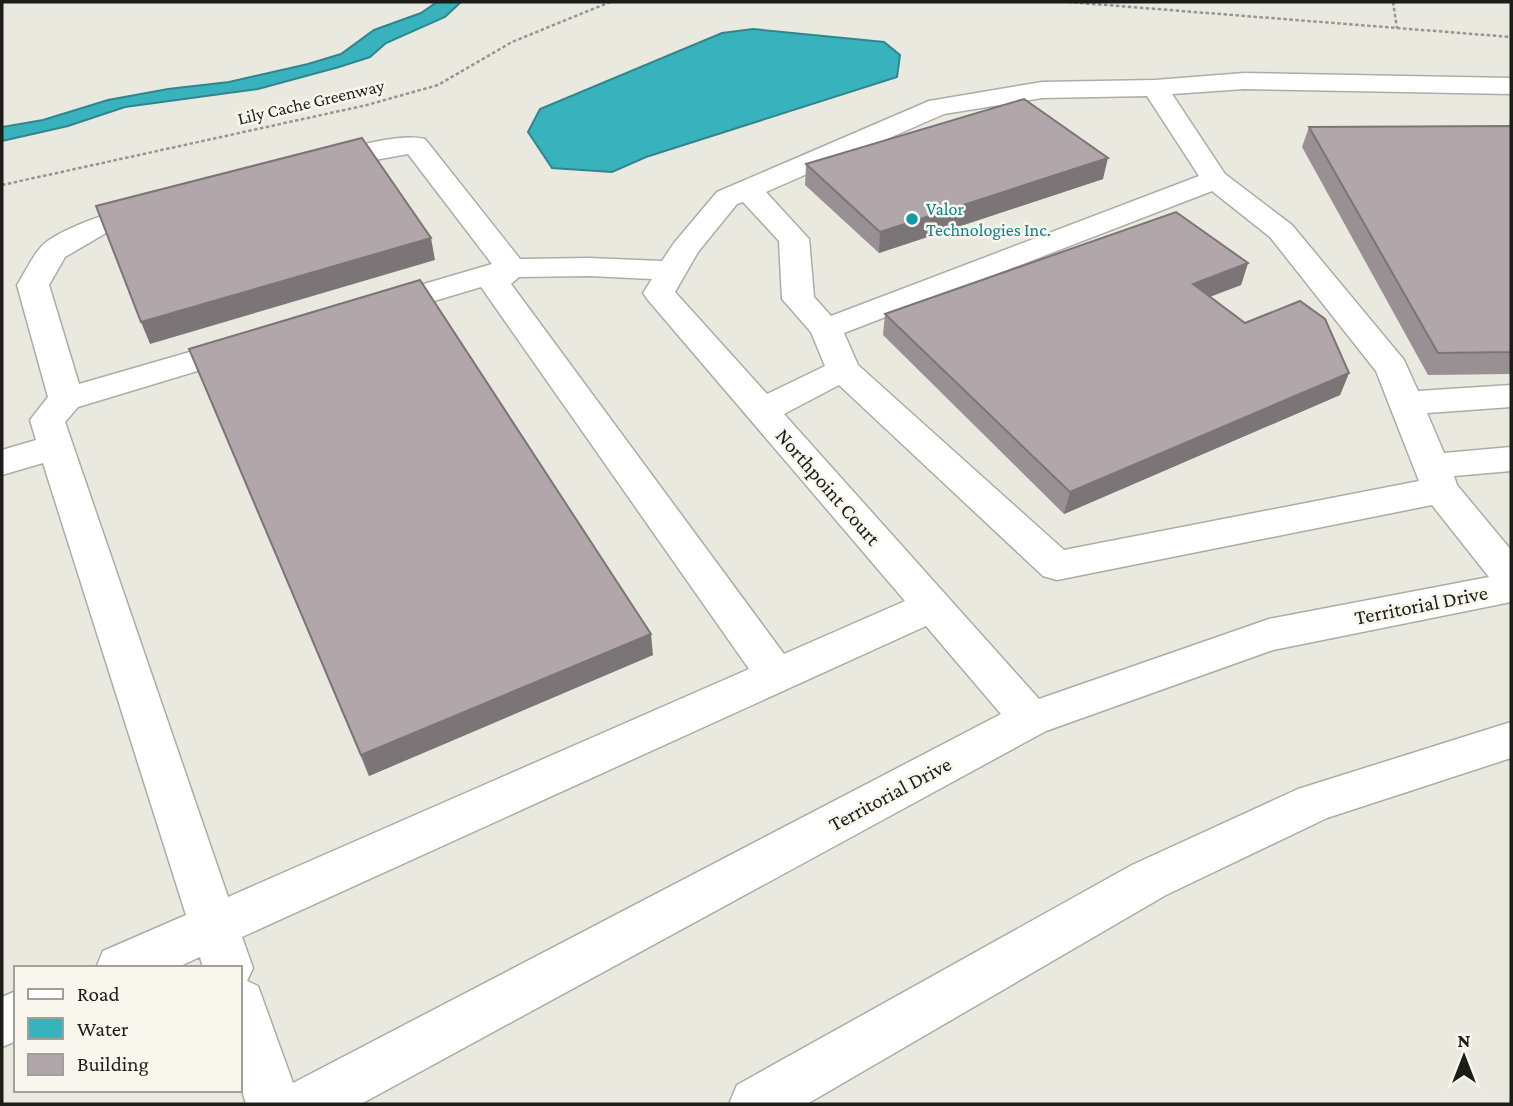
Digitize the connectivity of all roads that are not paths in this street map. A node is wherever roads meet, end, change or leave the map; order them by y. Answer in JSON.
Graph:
{"nodes":[{"id":1,"x":1511,"y":86,"type":"edge"},
{"id":2,"x":1155,"y":88,"type":"junction"},
{"id":3,"x":299,"y":172,"type":"edge"},
{"id":4,"x":1215,"y":180,"type":"junction"},
{"id":5,"x":747,"y":189,"type":"junction"},
{"id":6,"x":177,"y":205,"type":"edge"},
{"id":7,"x":678,"y":260,"type":"junction"},
{"id":8,"x":512,"y":268,"type":"junction"},
{"id":9,"x":354,"y":314,"type":"edge"},
{"id":10,"x":826,"y":328,"type":"junction"},
{"id":11,"x":276,"y":337,"type":"edge"},
{"id":12,"x":843,"y":370,"type":"junction"},
{"id":13,"x":1511,"y":396,"type":"edge"},
{"id":14,"x":66,"y":399,"type":"junction"},
{"id":15,"x":1406,"y":403,"type":"junction"},
{"id":16,"x":761,"y":411,"type":"junction"},
{"id":17,"x":55,"y":446,"type":"junction"},
{"id":18,"x":1511,"y":459,"type":"edge"},
{"id":19,"x":2,"y":463,"type":"edge"},
{"id":20,"x":1436,"y":478,"type":"junction"},
{"id":21,"x":1511,"y":576,"type":"edge"},
{"id":22,"x":1511,"y":587,"type":"edge"},
{"id":23,"x":932,"y":606,"type":"junction"},
{"id":24,"x":777,"y":676,"type":"junction"},
{"id":25,"x":1031,"y":719,"type":"junction"},
{"id":26,"x":1511,"y":740,"type":"edge"},
{"id":27,"x":221,"y":947,"type":"edge"},
{"id":28,"x":131,"y":966,"type":"edge"},
{"id":29,"x":242,"y":1009,"type":"edge"},
{"id":30,"x":273,"y":1104,"type":"edge"},
{"id":31,"x":308,"y":1104,"type":"edge"},
{"id":32,"x":756,"y":1104,"type":"edge"}],
"edges":[{"from":1,"to":2,"type":"street"},
{"from":2,"to":4,"type":"street"},
{"from":2,"to":5,"type":"street"},
{"from":3,"to":8,"type":"street"},
{"from":4,"to":10,"type":"street"},
{"from":4,"to":15,"type":"street"},
{"from":5,"to":7,"type":"street"},
{"from":5,"to":10,"type":"street"},
{"from":6,"to":14,"type":"street"},
{"from":7,"to":8,"type":"street"},
{"from":7,"to":16,"type":"street","name":"Northpoint Court"},
{"from":8,"to":9,"type":"street"},
{"from":8,"to":24,"type":"street"},
{"from":10,"to":12,"type":"street"},
{"from":11,"to":14,"type":"street"},
{"from":12,"to":16,"type":"street"},
{"from":12,"to":20,"type":"street"},
{"from":13,"to":15,"type":"street"},
{"from":14,"to":17,"type":"street"},
{"from":15,"to":20,"type":"street"},
{"from":16,"to":23,"type":"street","name":"Northpoint Court"},
{"from":17,"to":19,"type":"street"},
{"from":17,"to":27,"type":"street"},
{"from":18,"to":20,"type":"street"},
{"from":20,"to":21,"type":"street"},
{"from":22,"to":25,"type":"street","name":"Territorial Drive"},
{"from":23,"to":24,"type":"street"},
{"from":23,"to":25,"type":"street","name":"Northpoint Court"},
{"from":24,"to":27,"type":"street"},
{"from":25,"to":31,"type":"street","name":"Territorial Drive"},
{"from":26,"to":32,"type":"street"},
{"from":27,"to":28,"type":"street"},
{"from":29,"to":30,"type":"street"}]}
